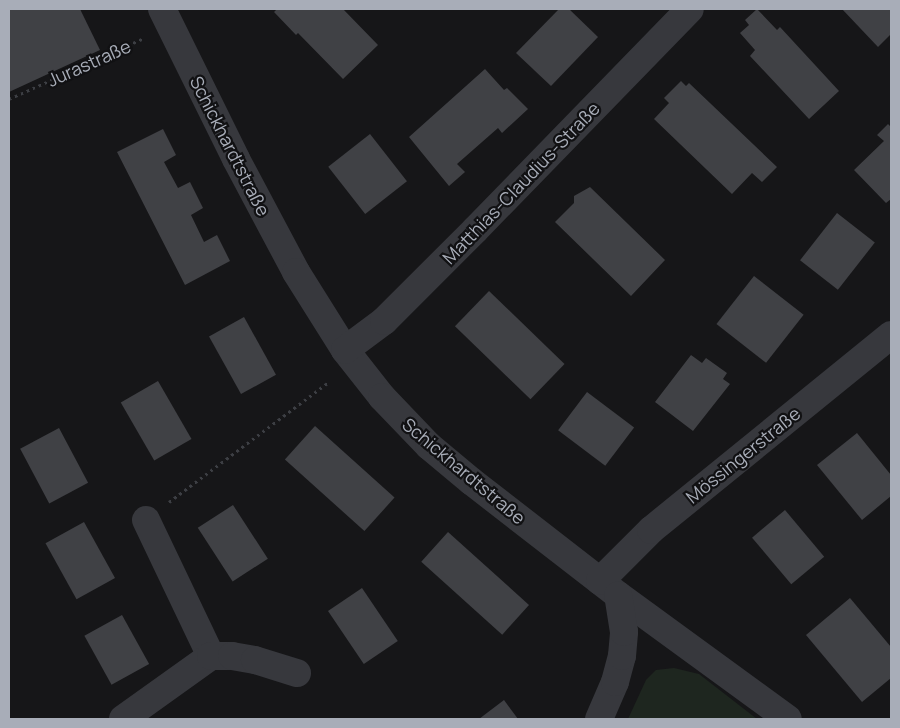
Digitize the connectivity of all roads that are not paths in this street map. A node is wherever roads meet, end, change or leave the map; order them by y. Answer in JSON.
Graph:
{"nodes":[{"id":1,"x":690,"y":9,"type":"edge"},
{"id":2,"x":164,"y":13,"type":"edge"},
{"id":3,"x":891,"y":335,"type":"edge"},
{"id":4,"x":350,"y":357,"type":"junction"},
{"id":5,"x":146,"y":520,"type":"road end"},
{"id":6,"x":609,"y":588,"type":"junction"},
{"id":7,"x":211,"y":656,"type":"junction"},
{"id":8,"x":297,"y":673,"type":"dead end"},
{"id":9,"x":122,"y":719,"type":"edge"},
{"id":10,"x":599,"y":719,"type":"edge"},
{"id":11,"x":788,"y":719,"type":"edge"}],
"edges":[{"from":1,"to":4,"type":"street","name":"Matthias-Claudius-Straße"},
{"from":2,"to":4,"type":"street","name":"Schickhardtstraße"},
{"from":3,"to":6,"type":"street","name":"Mössingerstraße"},
{"from":4,"to":6,"type":"street","name":"Schickhardtstraße"},
{"from":5,"to":7,"type":"street"},
{"from":6,"to":10,"type":"street"},
{"from":6,"to":11,"type":"street","name":"Schickhardtstraße"},
{"from":7,"to":8,"type":"street"},
{"from":7,"to":9,"type":"street"}]}
